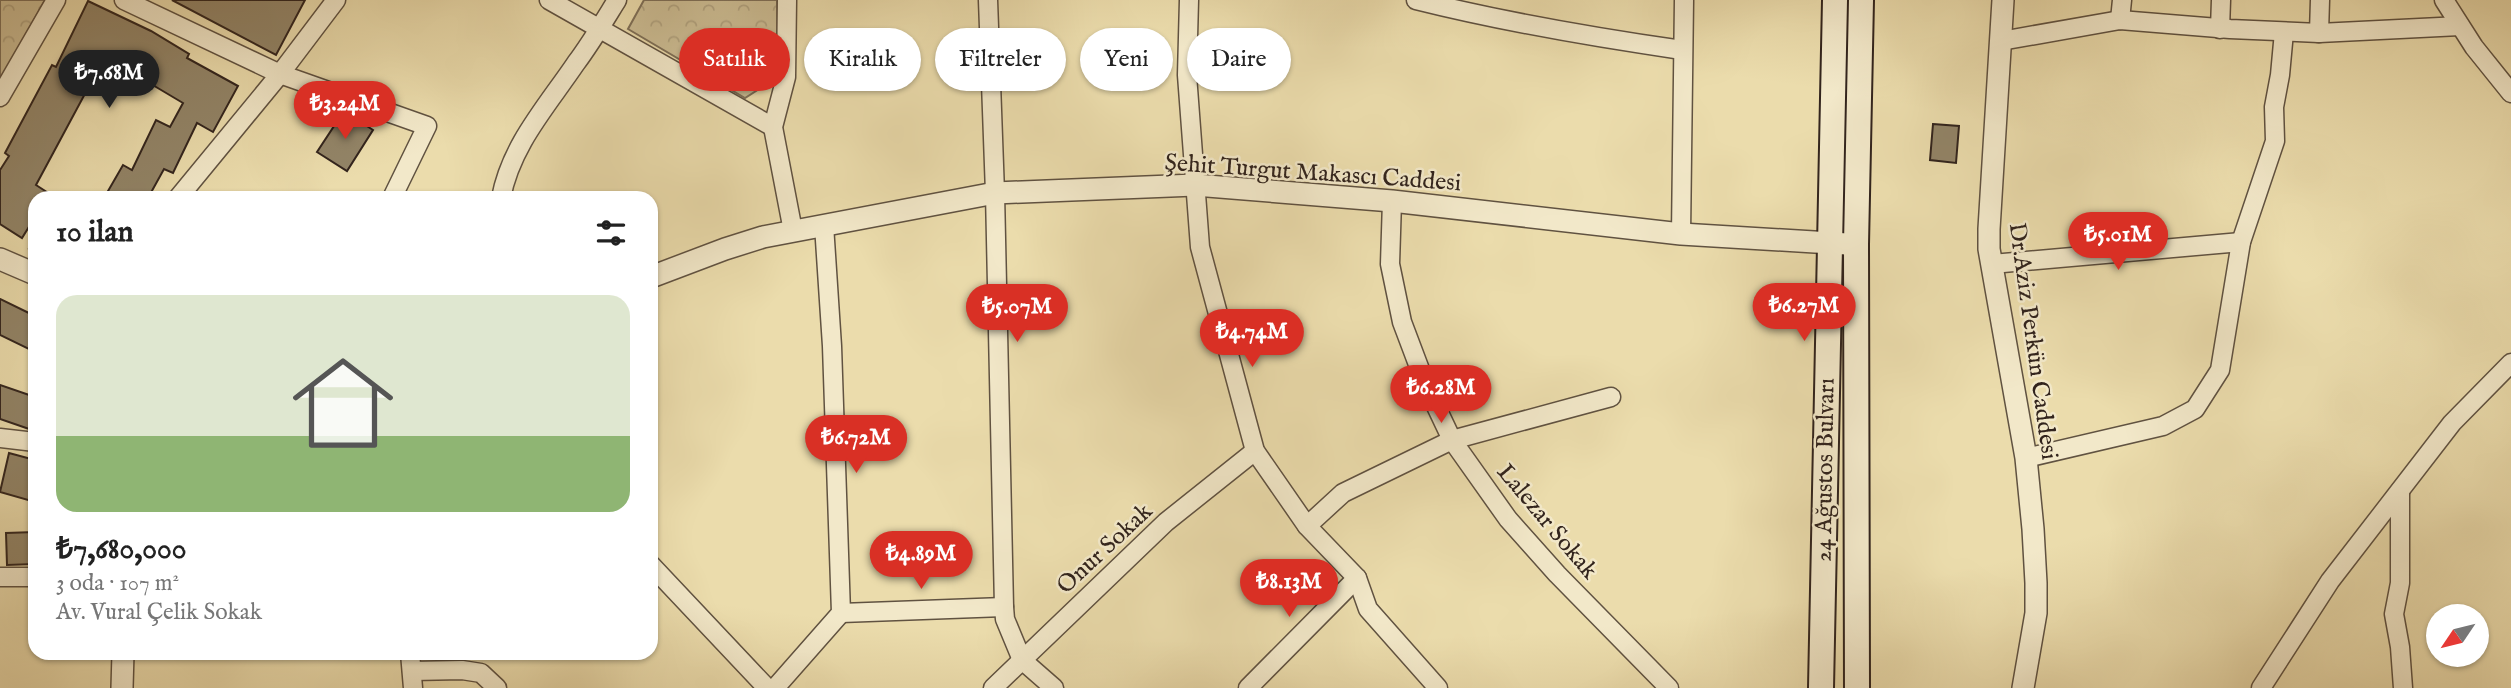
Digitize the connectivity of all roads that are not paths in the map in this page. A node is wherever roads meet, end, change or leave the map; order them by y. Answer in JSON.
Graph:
{"nodes":[{"id":1,"x":56,"y":0,"type":"edge"},
{"id":2,"x":124,"y":0,"type":"edge"},
{"id":3,"x":336,"y":0,"type":"edge"},
{"id":4,"x":549,"y":0,"type":"edge"},
{"id":5,"x":617,"y":0,"type":"edge"},
{"id":6,"x":787,"y":0,"type":"edge"},
{"id":7,"x":988,"y":0,"type":"edge"},
{"id":8,"x":1189,"y":0,"type":"edge"},
{"id":9,"x":1416,"y":0,"type":"edge"},
{"id":10,"x":1684,"y":0,"type":"edge"},
{"id":11,"x":1835,"y":0,"type":"edge"},
{"id":12,"x":1861,"y":0,"type":"edge"},
{"id":13,"x":2003,"y":0,"type":"edge"},
{"id":14,"x":2122,"y":0,"type":"edge"},
{"id":15,"x":2221,"y":0,"type":"edge"},
{"id":16,"x":2320,"y":0,"type":"edge"},
{"id":17,"x":2444,"y":0,"type":"edge"},
{"id":18,"x":2120,"y":20,"type":"junction"},
{"id":19,"x":2460,"y":26,"type":"junction"},
{"id":20,"x":600,"y":28,"type":"junction"},
{"id":21,"x":2220,"y":29,"type":"junction"},
{"id":22,"x":2284,"y":32,"type":"junction"},
{"id":23,"x":2319,"y":33,"type":"junction"},
{"id":24,"x":2001,"y":41,"type":"junction"},
{"id":25,"x":1682,"y":50,"type":"junction"},
{"id":26,"x":280,"y":74,"type":"junction"},
{"id":27,"x":2511,"y":93,"type":"edge"},
{"id":28,"x":0,"y":97,"type":"edge"},
{"id":29,"x":773,"y":127,"type":"junction"},
{"id":30,"x":1195,"y":185,"type":"junction"},
{"id":31,"x":184,"y":191,"type":"edge"},
{"id":32,"x":395,"y":191,"type":"edge"},
{"id":33,"x":502,"y":191,"type":"edge"},
{"id":34,"x":995,"y":193,"type":"junction"},
{"id":35,"x":1392,"y":201,"type":"junction"},
{"id":36,"x":824,"y":225,"type":"junction"},
{"id":37,"x":793,"y":231,"type":"junction"},
{"id":38,"x":1681,"y":234,"type":"junction"},
{"id":39,"x":2241,"y":242,"type":"junction"},
{"id":40,"x":1828,"y":243,"type":"junction"},
{"id":41,"x":1856,"y":244,"type":"junction"},
{"id":42,"x":0,"y":259,"type":"edge"},
{"id":43,"x":1992,"y":264,"type":"junction"},
{"id":44,"x":28,"y":271,"type":"edge"},
{"id":45,"x":658,"y":274,"type":"edge"},
{"id":46,"x":2511,"y":363,"type":"edge"},
{"id":47,"x":1611,"y":397,"type":"dead end"},
{"id":48,"x":0,"y":439,"type":"edge"},
{"id":49,"x":1452,"y":440,"type":"junction"},
{"id":50,"x":28,"y":441,"type":"edge"},
{"id":51,"x":1255,"y":451,"type":"junction"},
{"id":52,"x":2025,"y":458,"type":"junction"},
{"id":53,"x":2400,"y":491,"type":"junction"},
{"id":54,"x":1307,"y":526,"type":"junction"},
{"id":55,"x":658,"y":572,"type":"edge"},
{"id":56,"x":0,"y":577,"type":"edge"},
{"id":57,"x":28,"y":577,"type":"edge"},
{"id":58,"x":1357,"y":578,"type":"junction"},
{"id":59,"x":1004,"y":607,"type":"junction"},
{"id":60,"x":841,"y":613,"type":"junction"},
{"id":61,"x":123,"y":660,"type":"edge"},
{"id":62,"x":411,"y":660,"type":"edge"},
{"id":63,"x":1021,"y":660,"type":"junction"},
{"id":64,"x":412,"y":680,"type":"edge"},
{"id":65,"x":122,"y":688,"type":"edge"},
{"id":66,"x":497,"y":688,"type":"edge"},
{"id":67,"x":767,"y":688,"type":"edge"},
{"id":68,"x":775,"y":688,"type":"edge"},
{"id":69,"x":993,"y":688,"type":"edge"},
{"id":70,"x":1054,"y":688,"type":"edge"},
{"id":71,"x":1248,"y":688,"type":"edge"},
{"id":72,"x":1437,"y":688,"type":"edge"},
{"id":73,"x":1669,"y":688,"type":"edge"},
{"id":74,"x":1821,"y":688,"type":"edge"},
{"id":75,"x":1857,"y":688,"type":"edge"},
{"id":76,"x":2023,"y":688,"type":"edge"},
{"id":77,"x":2261,"y":688,"type":"edge"},
{"id":78,"x":2403,"y":688,"type":"edge"}],
"edges":[{"from":1,"to":28,"type":"street"},
{"from":2,"to":26,"type":"street"},
{"from":3,"to":26,"type":"street"},
{"from":4,"to":20,"type":"street"},
{"from":5,"to":20,"type":"street"},
{"from":6,"to":29,"type":"street"},
{"from":7,"to":34,"type":"street"},
{"from":8,"to":30,"type":"street"},
{"from":9,"to":25,"type":"street"},
{"from":10,"to":25,"type":"street"},
{"from":11,"to":40,"type":"main road","name":"24 Ağustos Bulvarı"},
{"from":12,"to":41,"type":"main road","name":"24 Ağustos Bulvarı"},
{"from":13,"to":24,"type":"street","name":"Dr.Aziz Perkün Caddesi"},
{"from":14,"to":18,"type":"street"},
{"from":15,"to":21,"type":"street"},
{"from":16,"to":23,"type":"street"},
{"from":17,"to":19,"type":"street"},
{"from":18,"to":21,"type":"street"},
{"from":18,"to":24,"type":"street"},
{"from":19,"to":23,"type":"street"},
{"from":19,"to":27,"type":"street"},
{"from":20,"to":29,"type":"street"},
{"from":20,"to":33,"type":"street"},
{"from":21,"to":22,"type":"street"},
{"from":22,"to":23,"type":"street"},
{"from":22,"to":39,"type":"street"},
{"from":24,"to":43,"type":"street","name":"Dr.Aziz Perkün Caddesi"},
{"from":25,"to":38,"type":"street"},
{"from":26,"to":31,"type":"street"},
{"from":26,"to":32,"type":"street"},
{"from":29,"to":37,"type":"street"},
{"from":30,"to":34,"type":"street","name":"Şehit Turgut Makascı Caddesi"},
{"from":30,"to":35,"type":"street","name":"Şehit Turgut Makascı Caddesi"},
{"from":30,"to":51,"type":"street"},
{"from":34,"to":36,"type":"street","name":"Şehit Turgut Makascı Caddesi"},
{"from":34,"to":59,"type":"street"},
{"from":35,"to":38,"type":"street","name":"Şehit Turgut Makascı Caddesi"},
{"from":35,"to":49,"type":"street","name":"Lalezar Sokak"},
{"from":36,"to":37,"type":"street","name":"Şehit Turgut Makascı Caddesi"},
{"from":36,"to":60,"type":"street"},
{"from":37,"to":45,"type":"street","name":"Şehit Turgut Makascı Caddesi"},
{"from":38,"to":40,"type":"street","name":"Şehit Turgut Makascı Caddesi"},
{"from":39,"to":43,"type":"street"},
{"from":39,"to":52,"type":"street"},
{"from":40,"to":41,"type":"street","name":"Şehit Turgut Makascı Caddesi"},
{"from":40,"to":74,"type":"main road","name":"24 Ağustos Bulvarı"},
{"from":41,"to":75,"type":"main road","name":"24 Ağustos Bulvarı"},
{"from":42,"to":44,"type":"street"},
{"from":43,"to":52,"type":"street","name":"Dr.Aziz Perkün Caddesi"},
{"from":46,"to":53,"type":"street"},
{"from":47,"to":49,"type":"street"},
{"from":48,"to":50,"type":"street"},
{"from":49,"to":54,"type":"street"},
{"from":49,"to":73,"type":"street","name":"Lalezar Sokak"},
{"from":51,"to":54,"type":"street"},
{"from":51,"to":63,"type":"street","name":"Onur Sokak"},
{"from":52,"to":76,"type":"street","name":"Dr.Aziz Perkün Caddesi"},
{"from":53,"to":77,"type":"street"},
{"from":53,"to":78,"type":"street"},
{"from":54,"to":58,"type":"street"},
{"from":55,"to":67,"type":"street"},
{"from":56,"to":57,"type":"street"},
{"from":58,"to":71,"type":"street"},
{"from":58,"to":72,"type":"street"},
{"from":59,"to":60,"type":"street"},
{"from":59,"to":63,"type":"street"},
{"from":60,"to":68,"type":"street"},
{"from":61,"to":65,"type":"street"},
{"from":62,"to":64,"type":"street"},
{"from":63,"to":69,"type":"street","name":"Onur Sokak"},
{"from":63,"to":70,"type":"street"},
{"from":64,"to":66,"type":"street"}]}
